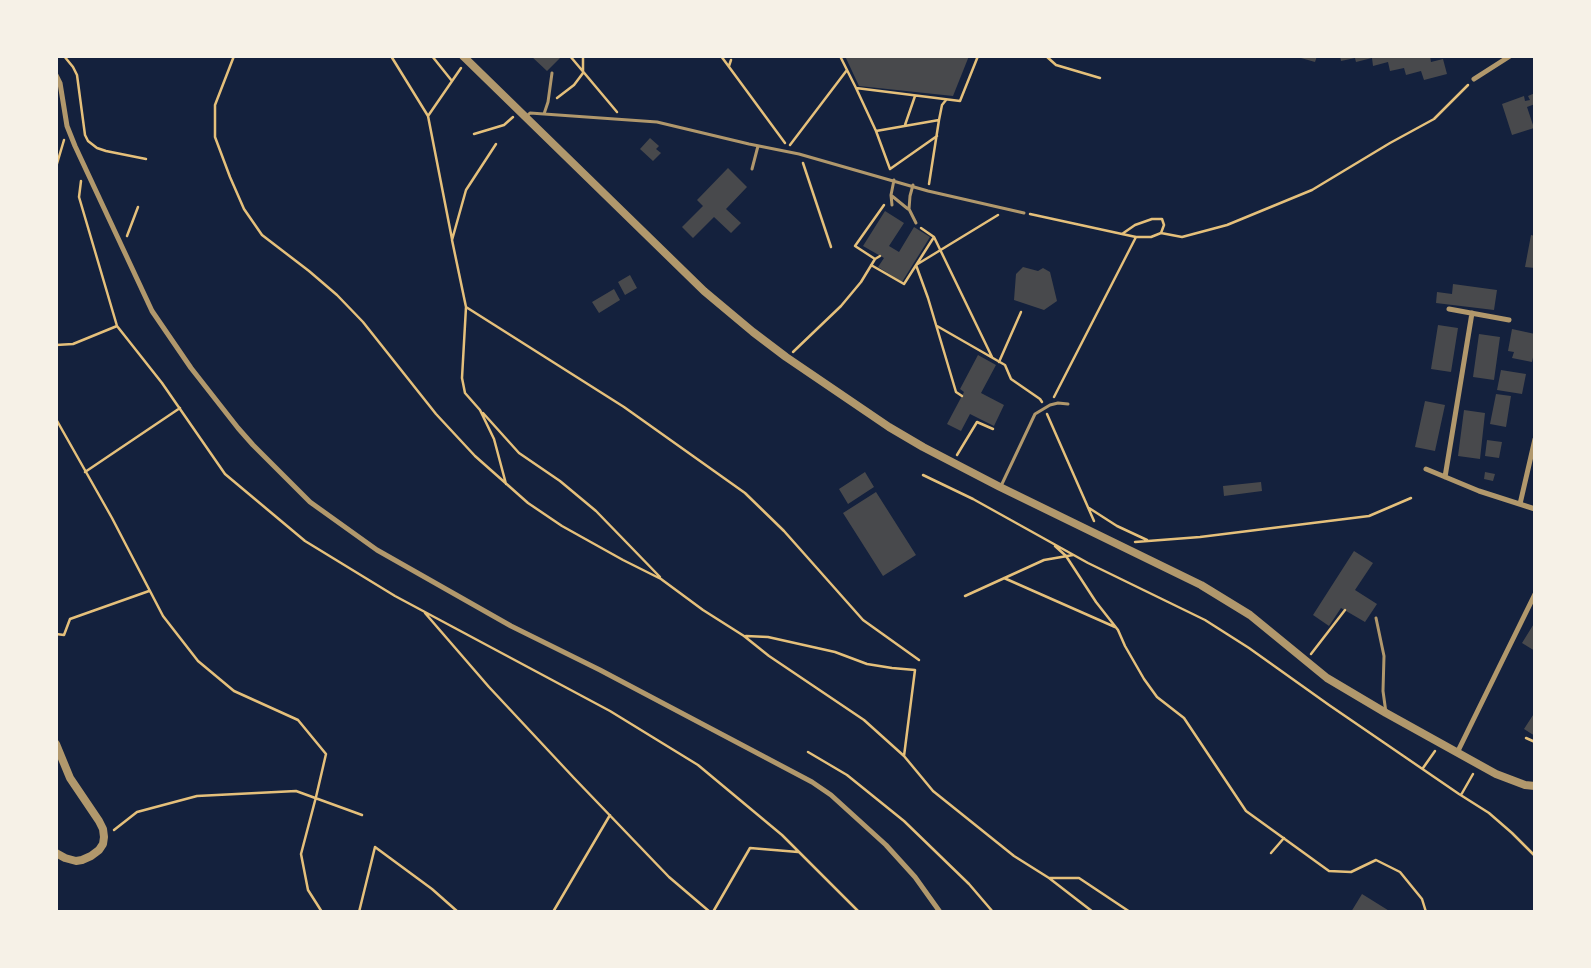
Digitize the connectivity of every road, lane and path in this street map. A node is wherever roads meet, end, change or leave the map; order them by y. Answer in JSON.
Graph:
{"nodes":[{"id":1,"x":64,"y":56,"type":"edge"},
{"id":2,"x":234,"y":56,"type":"edge"},
{"id":3,"x":391,"y":56,"type":"edge"},
{"id":4,"x":432,"y":56,"type":"edge"},
{"id":5,"x":570,"y":56,"type":"edge"},
{"id":6,"x":583,"y":56,"type":"edge"},
{"id":7,"x":721,"y":56,"type":"edge"},
{"id":8,"x":840,"y":56,"type":"edge"},
{"id":9,"x":978,"y":56,"type":"edge"},
{"id":10,"x":1046,"y":56,"type":"edge"},
{"id":11,"x":1510,"y":56,"type":"edge"},
{"id":12,"x":465,"y":58,"type":"edge"},
{"id":13,"x":731,"y":60,"type":"dead end"},
{"id":14,"x":728,"y":66,"type":"junction"},
{"id":15,"x":847,"y":70,"type":"junction"},
{"id":16,"x":583,"y":71,"type":"junction"},
{"id":17,"x":552,"y":73,"type":"dead end"},
{"id":18,"x":56,"y":75,"type":"edge"},
{"id":19,"x":1100,"y":78,"type":"dead end"},
{"id":20,"x":1474,"y":79,"type":"joint"},
{"id":21,"x":452,"y":81,"type":"junction"},
{"id":22,"x":856,"y":88,"type":"junction"},
{"id":23,"x":915,"y":96,"type":"junction"},
{"id":24,"x":946,"y":99,"type":"junction"},
{"id":25,"x":546,"y":106,"type":"junction"},
{"id":26,"x":544,"y":114,"type":"junction"},
{"id":27,"x":515,"y":115,"type":"dead end"},
{"id":28,"x":428,"y":116,"type":"junction"},
{"id":29,"x":525,"y":117,"type":"junction"},
{"id":30,"x":622,"y":119,"type":"junction"},
{"id":31,"x":939,"y":120,"type":"junction"},
{"id":32,"x":905,"y":125,"type":"junction"},
{"id":33,"x":68,"y":126,"type":"junction"},
{"id":34,"x":876,"y":131,"type":"junction"},
{"id":35,"x":474,"y":134,"type":"dead end"},
{"id":36,"x":937,"y":136,"type":"junction"},
{"id":37,"x":496,"y":144,"type":"dead end"},
{"id":38,"x":758,"y":146,"type":"junction"},
{"id":39,"x":799,"y":154,"type":"junction"},
{"id":40,"x":146,"y":159,"type":"dead end"},
{"id":41,"x":56,"y":168,"type":"edge"},
{"id":42,"x":752,"y":169,"type":"dead end"},
{"id":43,"x":894,"y":180,"type":"junction"},
{"id":44,"x":913,"y":185,"type":"junction"},
{"id":45,"x":928,"y":191,"type":"junction"},
{"id":46,"x":891,"y":195,"type":"junction"},
{"id":47,"x":892,"y":205,"type":"dead end"},
{"id":48,"x":138,"y":207,"type":"dead end"},
{"id":49,"x":1008,"y":209,"type":"junction"},
{"id":50,"x":909,"y":210,"type":"junction"},
{"id":51,"x":1024,"y":212,"type":"joint"},
{"id":52,"x":916,"y":223,"type":"joint"},
{"id":53,"x":1161,"y":233,"type":"junction"},
{"id":54,"x":1122,"y":234,"type":"junction"},
{"id":55,"x":934,"y":237,"type":"junction"},
{"id":56,"x":1136,"y":237,"type":"junction"},
{"id":57,"x":452,"y":240,"type":"junction"},
{"id":58,"x":122,"y":247,"type":"junction"},
{"id":59,"x":831,"y":247,"type":"dead end"},
{"id":60,"x":940,"y":250,"type":"junction"},
{"id":61,"x":880,"y":256,"type":"dead end"},
{"id":62,"x":875,"y":258,"type":"junction"},
{"id":63,"x":871,"y":265,"type":"junction"},
{"id":64,"x":916,"y":265,"type":"junction"},
{"id":65,"x":466,"y":307,"type":"junction"},
{"id":66,"x":1448,"y":309,"type":"dead end"},
{"id":67,"x":1021,"y":312,"type":"dead end"},
{"id":68,"x":1472,"y":313,"type":"junction"},
{"id":69,"x":1508,"y":320,"type":"dead end"},
{"id":70,"x":117,"y":326,"type":"dead end"},
{"id":71,"x":937,"y":326,"type":"junction"},
{"id":72,"x":56,"y":346,"type":"edge"},
{"id":73,"x":791,"y":354,"type":"dead end"},
{"id":74,"x":993,"y":358,"type":"junction"},
{"id":75,"x":999,"y":362,"type":"junction"},
{"id":76,"x":962,"y":396,"type":"dead end"},
{"id":77,"x":1068,"y":404,"type":"dead end"},
{"id":78,"x":1050,"y":405,"type":"junction"},
{"id":79,"x":180,"y":408,"type":"dead end"},
{"id":80,"x":1045,"y":408,"type":"junction"},
{"id":81,"x":480,"y":410,"type":"junction"},
{"id":82,"x":56,"y":419,"type":"edge"},
{"id":83,"x":993,"y":429,"type":"dead end"},
{"id":84,"x":1535,"y":439,"type":"edge"},
{"id":85,"x":956,"y":457,"type":"dead end"},
{"id":86,"x":1426,"y":469,"type":"dead end"},
{"id":87,"x":86,"y":472,"type":"junction"},
{"id":88,"x":923,"y":475,"type":"dead end"},
{"id":89,"x":1446,"y":477,"type":"junction"},
{"id":90,"x":506,"y":485,"type":"junction"},
{"id":91,"x":1000,"y":487,"type":"junction"},
{"id":92,"x":1411,"y":498,"type":"dead end"},
{"id":93,"x":1520,"y":504,"type":"junction"},
{"id":94,"x":1088,"y":507,"type":"junction"},
{"id":95,"x":1535,"y":509,"type":"edge"},
{"id":96,"x":1096,"y":527,"type":"dead end"},
{"id":97,"x":1148,"y":541,"type":"junction"},
{"id":98,"x":1134,"y":542,"type":"dead end"},
{"id":99,"x":1051,"y":543,"type":"junction"},
{"id":100,"x":1074,"y":555,"type":"junction"},
{"id":101,"x":1066,"y":556,"type":"junction"},
{"id":102,"x":1004,"y":578,"type":"junction"},
{"id":103,"x":661,"y":579,"type":"junction"},
{"id":104,"x":150,"y":591,"type":"junction"},
{"id":105,"x":1535,"y":594,"type":"edge"},
{"id":106,"x":965,"y":596,"type":"dead end"},
{"id":107,"x":1345,"y":610,"type":"dead end"},
{"id":108,"x":424,"y":612,"type":"dead end"},
{"id":109,"x":1376,"y":618,"type":"dead end"},
{"id":110,"x":1116,"y":627,"type":"junction"},
{"id":111,"x":56,"y":634,"type":"edge"},
{"id":112,"x":744,"y":636,"type":"junction"},
{"id":113,"x":1310,"y":655,"type":"dead end"},
{"id":114,"x":919,"y":660,"type":"dead end"},
{"id":115,"x":1386,"y":713,"type":"junction"},
{"id":116,"x":1526,"y":738,"type":"dead end"},
{"id":117,"x":1535,"y":742,"type":"edge"},
{"id":118,"x":56,"y":744,"type":"edge"},
{"id":119,"x":808,"y":752,"type":"dead end"},
{"id":120,"x":1434,"y":753,"type":"dead end"},
{"id":121,"x":1457,"y":753,"type":"junction"},
{"id":122,"x":904,"y":756,"type":"junction"},
{"id":123,"x":1423,"y":768,"type":"junction"},
{"id":124,"x":1472,"y":774,"type":"dead end"},
{"id":125,"x":1535,"y":786,"type":"edge"},
{"id":126,"x":1461,"y":795,"type":"junction"},
{"id":127,"x":316,"y":797,"type":"junction"},
{"id":128,"x":362,"y":814,"type":"dead end"},
{"id":129,"x":610,"y":815,"type":"junction"},
{"id":130,"x":104,"y":837,"type":"junction"},
{"id":131,"x":1284,"y":838,"type":"junction"},
{"id":132,"x":799,"y":852,"type":"dead end"},
{"id":133,"x":56,"y":853,"type":"edge"},
{"id":134,"x":1271,"y":853,"type":"dead end"},
{"id":135,"x":1535,"y":856,"type":"edge"},
{"id":136,"x":1049,"y":878,"type":"junction"},
{"id":137,"x":322,"y":912,"type":"edge"},
{"id":138,"x":359,"y":912,"type":"edge"},
{"id":139,"x":458,"y":912,"type":"edge"},
{"id":140,"x":552,"y":912,"type":"edge"},
{"id":141,"x":711,"y":912,"type":"edge"},
{"id":142,"x":940,"y":912,"type":"edge"},
{"id":143,"x":994,"y":912,"type":"edge"},
{"id":144,"x":1092,"y":912,"type":"edge"},
{"id":145,"x":1130,"y":912,"type":"edge"},
{"id":146,"x":1426,"y":912,"type":"edge"}],
"edges":[{"from":1,"to":40,"type":"path"},
{"from":2,"to":90,"type":"path"},
{"from":3,"to":28,"type":"path"},
{"from":4,"to":21,"type":"path"},
{"from":5,"to":16,"type":"path"},
{"from":6,"to":16,"type":"path"},
{"from":7,"to":14,"type":"path"},
{"from":8,"to":15,"type":"path"},
{"from":9,"to":24,"type":"path"},
{"from":10,"to":19,"type":"path"},
{"from":11,"to":20,"type":"street"},
{"from":12,"to":21,"type":"path"},
{"from":12,"to":29,"type":"street"},
{"from":13,"to":14,"type":"path"},
{"from":14,"to":15,"type":"path"},
{"from":15,"to":22,"type":"path"},
{"from":16,"to":25,"type":"path"},
{"from":16,"to":30,"type":"path"},
{"from":17,"to":25,"type":"lane"},
{"from":18,"to":33,"type":"street"},
{"from":20,"to":53,"type":"path"},
{"from":21,"to":28,"type":"path"},
{"from":22,"to":23,"type":"path"},
{"from":22,"to":34,"type":"path"},
{"from":23,"to":24,"type":"path"},
{"from":23,"to":32,"type":"path"},
{"from":24,"to":31,"type":"path"},
{"from":25,"to":26,"type":"lane"},
{"from":26,"to":29,"type":"lane"},
{"from":26,"to":30,"type":"lane"},
{"from":27,"to":35,"type":"path"},
{"from":28,"to":57,"type":"path"},
{"from":29,"to":91,"type":"street"},
{"from":30,"to":38,"type":"lane"},
{"from":31,"to":32,"type":"path"},
{"from":31,"to":36,"type":"path"},
{"from":32,"to":34,"type":"path"},
{"from":33,"to":41,"type":"path"},
{"from":33,"to":58,"type":"street"},
{"from":34,"to":36,"type":"path"},
{"from":36,"to":45,"type":"path"},
{"from":37,"to":57,"type":"path"},
{"from":38,"to":39,"type":"lane"},
{"from":38,"to":42,"type":"lane"},
{"from":39,"to":43,"type":"lane"},
{"from":39,"to":59,"type":"path"},
{"from":43,"to":44,"type":"lane"},
{"from":43,"to":46,"type":"lane"},
{"from":44,"to":45,"type":"lane"},
{"from":44,"to":50,"type":"lane"},
{"from":45,"to":49,"type":"lane"},
{"from":46,"to":47,"type":"lane"},
{"from":46,"to":50,"type":"lane"},
{"from":46,"to":62,"type":"path"},
{"from":48,"to":58,"type":"path"},
{"from":49,"to":51,"type":"lane"},
{"from":49,"to":60,"type":"path"},
{"from":50,"to":52,"type":"lane"},
{"from":51,"to":54,"type":"path"},
{"from":52,"to":55,"type":"path"},
{"from":53,"to":54,"type":"path"},
{"from":53,"to":56,"type":"path"},
{"from":54,"to":56,"type":"path"},
{"from":55,"to":60,"type":"path"},
{"from":55,"to":64,"type":"path"},
{"from":56,"to":78,"type":"path"},
{"from":57,"to":65,"type":"path"},
{"from":58,"to":142,"type":"street"},
{"from":60,"to":64,"type":"path"},
{"from":60,"to":74,"type":"path"},
{"from":61,"to":62,"type":"path"},
{"from":62,"to":63,"type":"path"},
{"from":63,"to":64,"type":"path"},
{"from":63,"to":73,"type":"path"},
{"from":64,"to":71,"type":"path"},
{"from":65,"to":81,"type":"path"},
{"from":65,"to":114,"type":"path"},
{"from":66,"to":68,"type":"street"},
{"from":67,"to":75,"type":"path"},
{"from":68,"to":69,"type":"street"},
{"from":68,"to":89,"type":"street"},
{"from":70,"to":72,"type":"path"},
{"from":71,"to":74,"type":"path"},
{"from":71,"to":76,"type":"path"},
{"from":74,"to":75,"type":"path"},
{"from":75,"to":80,"type":"path"},
{"from":77,"to":78,"type":"lane"},
{"from":78,"to":80,"type":"lane"},
{"from":79,"to":87,"type":"path"},
{"from":80,"to":91,"type":"lane"},
{"from":80,"to":94,"type":"path"},
{"from":81,"to":90,"type":"path"},
{"from":81,"to":103,"type":"path"},
{"from":82,"to":87,"type":"path"},
{"from":83,"to":85,"type":"path"},
{"from":84,"to":93,"type":"street"},
{"from":86,"to":89,"type":"street"},
{"from":87,"to":104,"type":"path"},
{"from":88,"to":99,"type":"path"},
{"from":89,"to":93,"type":"street"},
{"from":90,"to":103,"type":"path"},
{"from":91,"to":115,"type":"street"},
{"from":92,"to":97,"type":"path"},
{"from":93,"to":95,"type":"street"},
{"from":94,"to":96,"type":"path"},
{"from":94,"to":97,"type":"path"},
{"from":97,"to":98,"type":"path"},
{"from":99,"to":100,"type":"path"},
{"from":99,"to":101,"type":"path"},
{"from":100,"to":101,"type":"path"},
{"from":100,"to":123,"type":"path"},
{"from":101,"to":102,"type":"path"},
{"from":101,"to":110,"type":"path"},
{"from":102,"to":106,"type":"path"},
{"from":102,"to":110,"type":"path"},
{"from":103,"to":112,"type":"path"},
{"from":104,"to":111,"type":"path"},
{"from":104,"to":127,"type":"path"},
{"from":105,"to":121,"type":"street"},
{"from":107,"to":113,"type":"path"},
{"from":108,"to":129,"type":"path"},
{"from":109,"to":115,"type":"lane"},
{"from":110,"to":131,"type":"path"},
{"from":112,"to":122,"type":"path"},
{"from":112,"to":122,"type":"path"},
{"from":115,"to":121,"type":"street"},
{"from":116,"to":117,"type":"path"},
{"from":118,"to":130,"type":"street"},
{"from":119,"to":143,"type":"path"},
{"from":120,"to":123,"type":"path"},
{"from":121,"to":125,"type":"street"},
{"from":122,"to":136,"type":"path"},
{"from":123,"to":126,"type":"path"},
{"from":124,"to":126,"type":"path"},
{"from":126,"to":135,"type":"path"},
{"from":127,"to":128,"type":"path"},
{"from":127,"to":130,"type":"path"},
{"from":127,"to":137,"type":"path"},
{"from":129,"to":140,"type":"path"},
{"from":129,"to":141,"type":"path"},
{"from":130,"to":133,"type":"street"},
{"from":131,"to":134,"type":"path"},
{"from":131,"to":146,"type":"path"},
{"from":132,"to":141,"type":"path"},
{"from":136,"to":144,"type":"path"},
{"from":136,"to":145,"type":"path"},
{"from":138,"to":139,"type":"path"}]}
